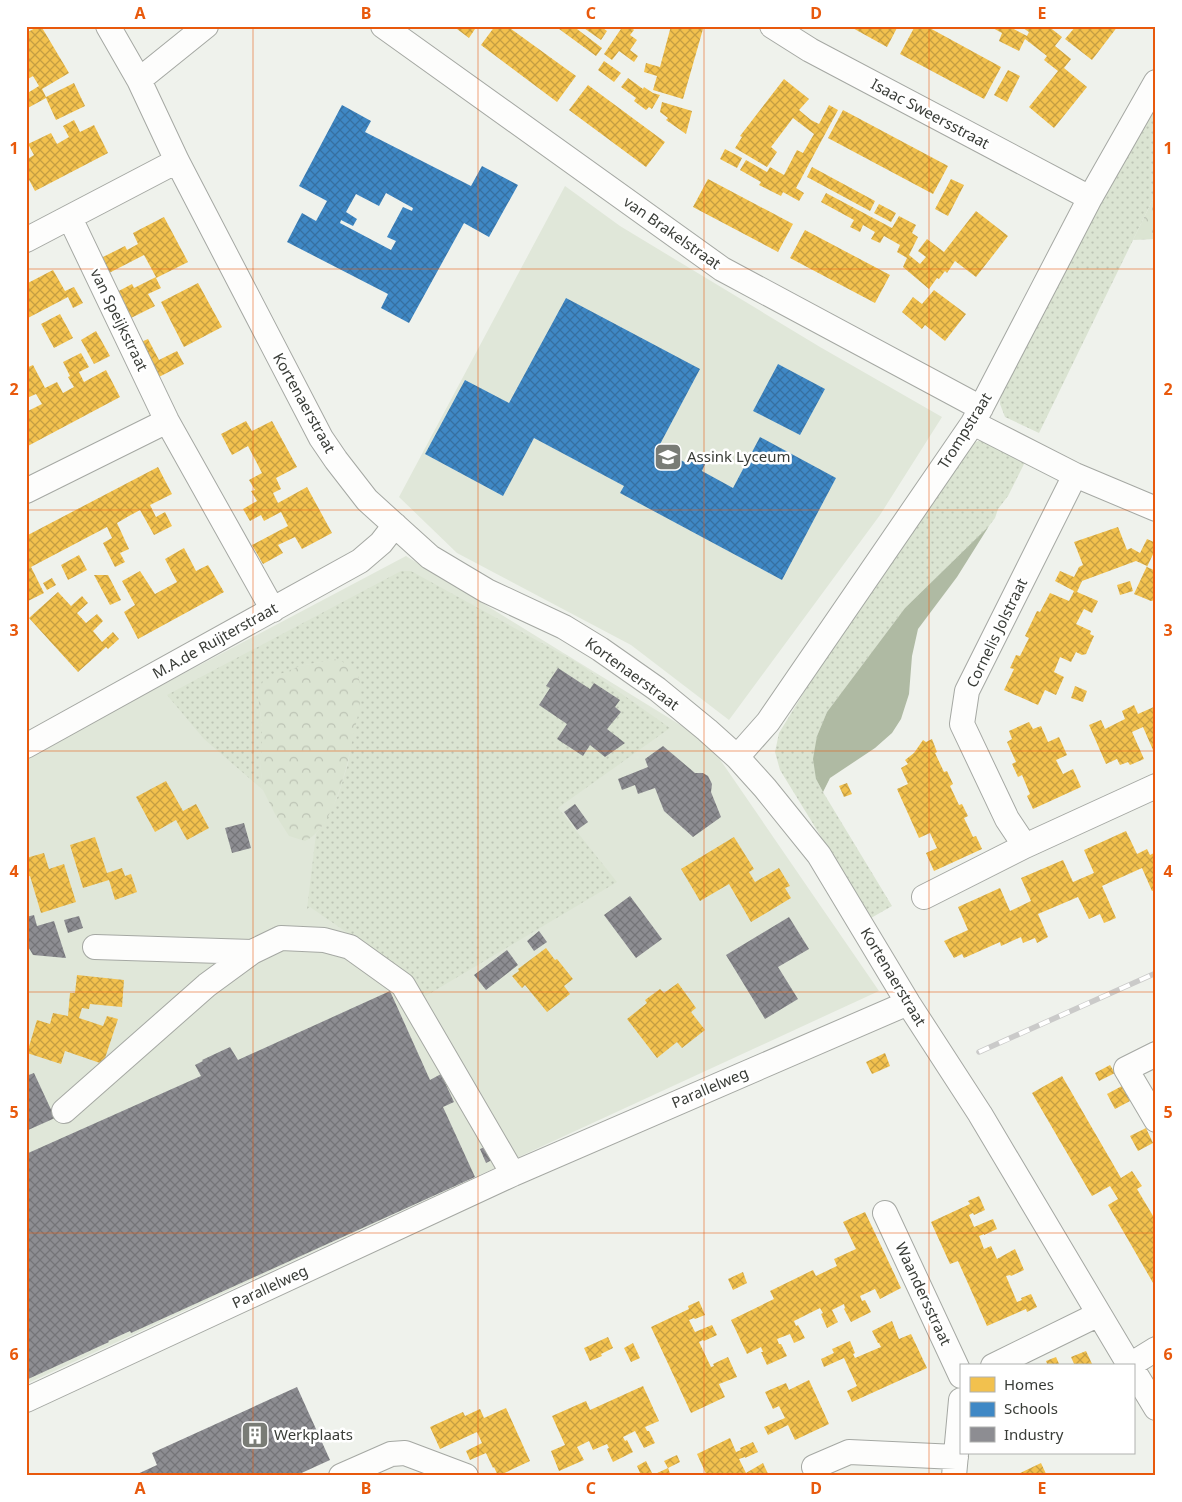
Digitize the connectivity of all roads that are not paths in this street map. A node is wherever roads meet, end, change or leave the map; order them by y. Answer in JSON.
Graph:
{"nodes":[{"id":1,"x":108,"y":26,"type":"edge"},
{"id":2,"x":206,"y":26,"type":"edge"},
{"id":3,"x":383,"y":26,"type":"edge"},
{"id":4,"x":772,"y":26,"type":"edge"},
{"id":5,"x":139,"y":80,"type":"junction"},
{"id":6,"x":1156,"y":82,"type":"edge"},
{"id":7,"x":177,"y":161,"type":"junction"},
{"id":8,"x":1090,"y":198,"type":"junction"},
{"id":9,"x":70,"y":218,"type":"junction"},
{"id":10,"x":26,"y":240,"type":"edge"},
{"id":11,"x":977,"y":416,"type":"junction"},
{"id":12,"x":167,"y":421,"type":"junction"},
{"id":13,"x":1075,"y":475,"type":"junction"},
{"id":14,"x":26,"y":490,"type":"edge"},
{"id":15,"x":1156,"y":509,"type":"edge"},
{"id":16,"x":395,"y":525,"type":"junction"},
{"id":17,"x":273,"y":610,"type":"junction"},
{"id":18,"x":26,"y":746,"type":"edge"},
{"id":19,"x":737,"y":756,"type":"junction"},
{"id":20,"x":1156,"y":786,"type":"edge"},
{"id":21,"x":1025,"y":846,"type":"junction"},
{"id":22,"x":924,"y":897,"type":"dead end"},
{"id":23,"x":95,"y":948,"type":"dead end"},
{"id":24,"x":252,"y":952,"type":"junction"},
{"id":25,"x":908,"y":1003,"type":"junction"},
{"id":26,"x":1156,"y":1054,"type":"edge"},
{"id":27,"x":64,"y":1110,"type":"dead end"},
{"id":28,"x":1156,"y":1120,"type":"edge"},
{"id":29,"x":513,"y":1174,"type":"junction"},
{"id":30,"x":884,"y":1213,"type":"dead end"},
{"id":31,"x":1099,"y":1314,"type":"junction"},
{"id":32,"x":1156,"y":1349,"type":"edge"},
{"id":33,"x":997,"y":1364,"type":"edge"},
{"id":34,"x":1129,"y":1364,"type":"edge"},
{"id":35,"x":1133,"y":1364,"type":"edge"},
{"id":36,"x":1134,"y":1372,"type":"edge"},
{"id":37,"x":960,"y":1374,"type":"edge"},
{"id":38,"x":26,"y":1400,"type":"edge"},
{"id":39,"x":1156,"y":1408,"type":"edge"},
{"id":40,"x":960,"y":1411,"type":"edge"},
{"id":41,"x":955,"y":1466,"type":"edge"},
{"id":42,"x":814,"y":1467,"type":"dead end"},
{"id":43,"x":341,"y":1476,"type":"edge"},
{"id":44,"x":466,"y":1476,"type":"edge"}],
"edges":[{"from":1,"to":5,"type":"street","name":"Kortenaerstraat"},
{"from":2,"to":5,"type":"street"},
{"from":3,"to":11,"type":"street","name":"van Brakelstraat"},
{"from":4,"to":8,"type":"street","name":"Isaac Sweersstraat"},
{"from":5,"to":7,"type":"street","name":"Kortenaerstraat"},
{"from":6,"to":8,"type":"street","name":"Trompstraat"},
{"from":7,"to":9,"type":"street"},
{"from":7,"to":16,"type":"street","name":"Kortenaerstraat"},
{"from":8,"to":11,"type":"street","name":"Trompstraat"},
{"from":9,"to":10,"type":"street"},
{"from":9,"to":12,"type":"street","name":"van Speijkstraat"},
{"from":11,"to":13,"type":"street"},
{"from":11,"to":19,"type":"street","name":"Trompstraat"},
{"from":12,"to":14,"type":"street"},
{"from":12,"to":17,"type":"street","name":"van Speijkstraat"},
{"from":13,"to":15,"type":"street"},
{"from":13,"to":21,"type":"street","name":"Cornelis Jolstraat"},
{"from":16,"to":17,"type":"street","name":"M.A.de Ruijterstraat"},
{"from":16,"to":19,"type":"street","name":"Kortenaerstraat"},
{"from":17,"to":18,"type":"street","name":"M.A.de Ruijterstraat"},
{"from":19,"to":25,"type":"street","name":"Kortenaerstraat"},
{"from":20,"to":21,"type":"street"},
{"from":21,"to":22,"type":"street"},
{"from":23,"to":24,"type":"street"},
{"from":24,"to":27,"type":"street"},
{"from":24,"to":29,"type":"street"},
{"from":25,"to":29,"type":"street","name":"Parallelweg"},
{"from":25,"to":31,"type":"street","name":"Kortenaerstraat"},
{"from":26,"to":28,"type":"street"},
{"from":29,"to":38,"type":"street","name":"Parallelweg"},
{"from":30,"to":37,"type":"street","name":"Waandersstraat"},
{"from":31,"to":33,"type":"street"},
{"from":31,"to":34,"type":"street","name":"Kortenaerstraat"},
{"from":32,"to":35,"type":"street"},
{"from":36,"to":39,"type":"street"},
{"from":40,"to":41,"type":"street"},
{"from":41,"to":42,"type":"street"},
{"from":43,"to":44,"type":"street"}]}
